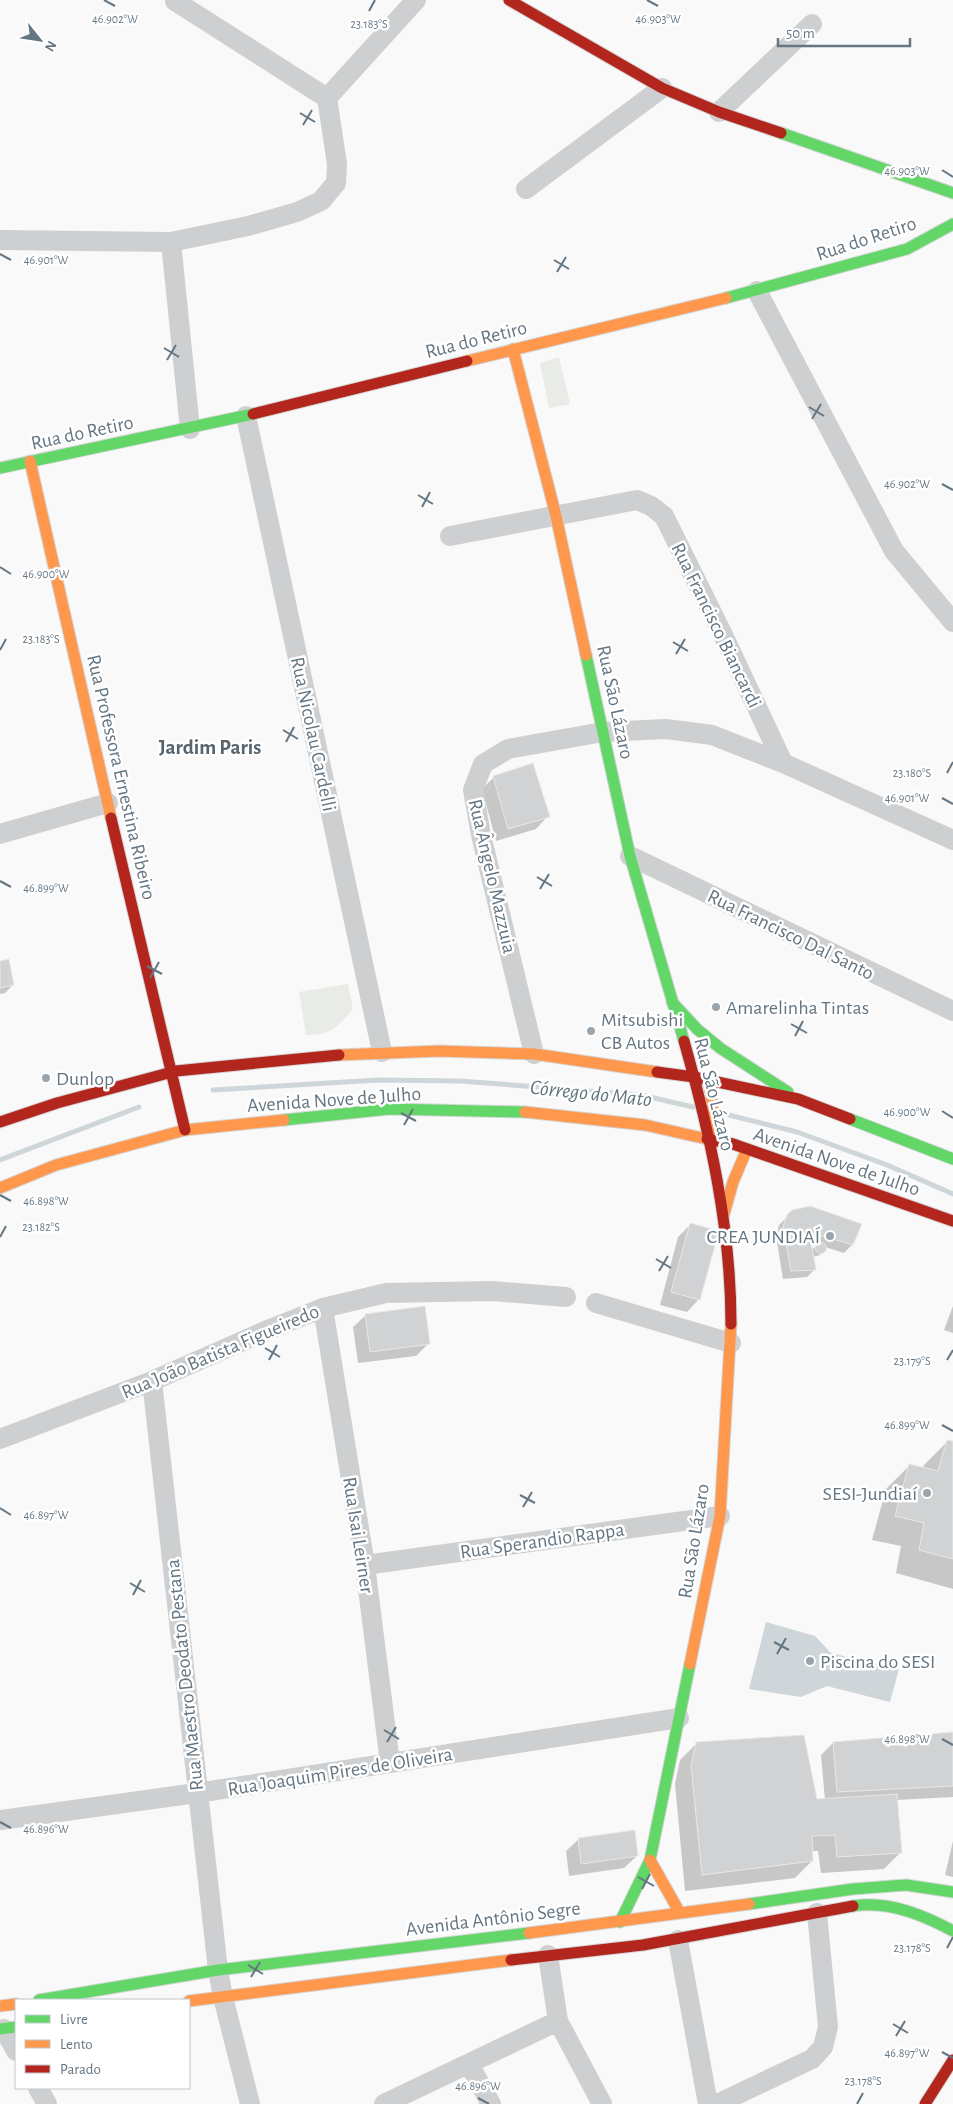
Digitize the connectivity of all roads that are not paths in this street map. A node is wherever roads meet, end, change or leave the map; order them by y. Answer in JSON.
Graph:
{"nodes":[{"id":1,"x":416,"y":0,"type":"edge"},
{"id":2,"x":509,"y":0,"type":"edge"},
{"id":3,"x":175,"y":1,"type":"dead end"},
{"id":4,"x":812,"y":24,"type":"dead end"},
{"id":5,"x":662,"y":88,"type":"junction"},
{"id":6,"x":327,"y":98,"type":"junction"},
{"id":7,"x":719,"y":112,"type":"junction"},
{"id":8,"x":526,"y":189,"type":"dead end"},
{"id":9,"x":953,"y":193,"type":"edge"},
{"id":10,"x":951,"y":232,"type":"edge"},
{"id":11,"x":0,"y":240,"type":"edge"},
{"id":12,"x":170,"y":242,"type":"junction"},
{"id":13,"x":757,"y":292,"type":"junction"},
{"id":14,"x":513,"y":349,"type":"junction"},
{"id":15,"x":246,"y":416,"type":"junction"},
{"id":16,"x":190,"y":429,"type":"junction"},
{"id":17,"x":30,"y":461,"type":"junction"},
{"id":18,"x":0,"y":468,"type":"edge"},
{"id":19,"x":556,"y":516,"type":"junction"},
{"id":20,"x":450,"y":536,"type":"dead end"},
{"id":21,"x":953,"y":622,"type":"edge"},
{"id":22,"x":603,"y":732,"type":"junction"},
{"id":23,"x":783,"y":763,"type":"junction"},
{"id":24,"x":108,"y":804,"type":"junction"},
{"id":25,"x":0,"y":834,"type":"edge"},
{"id":26,"x":953,"y":840,"type":"edge"},
{"id":27,"x":630,"y":856,"type":"junction"},
{"id":28,"x":672,"y":1002,"type":"junction"},
{"id":29,"x":953,"y":1011,"type":"edge"},
{"id":30,"x":382,"y":1052,"type":"junction"},
{"id":31,"x":534,"y":1054,"type":"junction"},
{"id":32,"x":172,"y":1072,"type":"junction"},
{"id":33,"x":694,"y":1077,"type":"junction"},
{"id":34,"x":708,"y":1080,"type":"junction"},
{"id":35,"x":798,"y":1099,"type":"junction"},
{"id":36,"x":0,"y":1122,"type":"edge"},
{"id":37,"x":185,"y":1130,"type":"junction"},
{"id":38,"x":708,"y":1132,"type":"junction"},
{"id":39,"x":747,"y":1149,"type":"junction"},
{"id":40,"x":953,"y":1158,"type":"edge"},
{"id":41,"x":0,"y":1188,"type":"edge"},
{"id":42,"x":724,"y":1214,"type":"junction"},
{"id":43,"x":953,"y":1221,"type":"edge"},
{"id":44,"x":566,"y":1297,"type":"dead end"},
{"id":45,"x":596,"y":1303,"type":"dead end"},
{"id":46,"x":323,"y":1308,"type":"junction"},
{"id":47,"x":731,"y":1343,"type":"junction"},
{"id":48,"x":152,"y":1381,"type":"junction"},
{"id":49,"x":0,"y":1439,"type":"edge"},
{"id":50,"x":720,"y":1516,"type":"junction"},
{"id":51,"x":365,"y":1565,"type":"junction"},
{"id":52,"x":679,"y":1718,"type":"junction"},
{"id":53,"x":390,"y":1763,"type":"junction"},
{"id":54,"x":197,"y":1793,"type":"junction"},
{"id":55,"x":0,"y":1820,"type":"edge"},
{"id":56,"x":650,"y":1860,"type":"junction"},
{"id":57,"x":953,"y":1892,"type":"edge"},
{"id":58,"x":680,"y":1912,"type":"junction"},
{"id":59,"x":817,"y":1913,"type":"junction"},
{"id":60,"x":620,"y":1922,"type":"junction"},
{"id":61,"x":950,"y":1928,"type":"edge"},
{"id":62,"x":678,"y":1940,"type":"junction"},
{"id":63,"x":643,"y":1945,"type":"junction"},
{"id":64,"x":548,"y":1955,"type":"junction"},
{"id":65,"x":218,"y":1970,"type":"junction"},
{"id":66,"x":222,"y":1996,"type":"junction"},
{"id":67,"x":45,"y":1999,"type":"edge"},
{"id":68,"x":190,"y":2001,"type":"edge"},
{"id":69,"x":15,"y":2004,"type":"edge"},
{"id":70,"x":0,"y":2006,"type":"edge"},
{"id":71,"x":558,"y":2021,"type":"junction"},
{"id":72,"x":7,"y":2028,"type":"edge"},
{"id":73,"x":15,"y":2048,"type":"edge"},
{"id":74,"x":953,"y":2060,"type":"edge"},
{"id":75,"x":469,"y":2064,"type":"junction"},
{"id":76,"x":39,"y":2089,"type":"edge"},
{"id":77,"x":47,"y":2104,"type":"edge"},
{"id":78,"x":250,"y":2104,"type":"edge"},
{"id":79,"x":384,"y":2104,"type":"edge"},
{"id":80,"x":491,"y":2104,"type":"edge"},
{"id":81,"x":602,"y":2104,"type":"edge"},
{"id":82,"x":708,"y":2104,"type":"edge"},
{"id":83,"x":717,"y":2104,"type":"edge"},
{"id":84,"x":925,"y":2104,"type":"edge"}],
"edges":[{"from":1,"to":6,"type":"street"},
{"from":2,"to":5,"type":"main road"},
{"from":3,"to":6,"type":"street"},
{"from":4,"to":7,"type":"street"},
{"from":5,"to":7,"type":"main road"},
{"from":5,"to":8,"type":"street"},
{"from":6,"to":12,"type":"street"},
{"from":7,"to":9,"type":"main road"},
{"from":10,"to":13,"type":"main road","name":"Rua do Retiro"},
{"from":11,"to":12,"type":"street"},
{"from":12,"to":16,"type":"street"},
{"from":13,"to":14,"type":"main road","name":"Rua do Retiro"},
{"from":13,"to":21,"type":"street"},
{"from":14,"to":15,"type":"main road","name":"Rua do Retiro"},
{"from":14,"to":19,"type":"main road","name":"Rua São Lázaro"},
{"from":15,"to":16,"type":"main road","name":"Rua do Retiro"},
{"from":15,"to":30,"type":"street","name":"Rua Nicolau Cardelli"},
{"from":16,"to":17,"type":"main road","name":"Rua do Retiro"},
{"from":17,"to":18,"type":"main road","name":"Rua do Retiro"},
{"from":17,"to":24,"type":"main road","name":"Rua Professora Ernestina Ribeiro"},
{"from":19,"to":20,"type":"street"},
{"from":19,"to":22,"type":"main road","name":"Rua São Lázaro"},
{"from":19,"to":23,"type":"street","name":"Rua Francisco Biancardi"},
{"from":22,"to":23,"type":"street","name":"Rua Ângelo Mazzuia"},
{"from":22,"to":27,"type":"main road","name":"Rua São Lázaro"},
{"from":22,"to":31,"type":"street","name":"Rua Ângelo Mazzuia"},
{"from":23,"to":26,"type":"street","name":"Rua Ângelo Mazzuia"},
{"from":24,"to":25,"type":"street"},
{"from":24,"to":32,"type":"main road","name":"Rua Professora Ernestina Ribeiro"},
{"from":27,"to":28,"type":"main road","name":"Rua São Lázaro"},
{"from":27,"to":29,"type":"street","name":"Rua Francisco Dal Santo"},
{"from":28,"to":33,"type":"main road","name":"Rua São Lázaro"},
{"from":28,"to":35,"type":"main road"},
{"from":30,"to":31,"type":"main road","name":"Avenida Nove de Julho"},
{"from":30,"to":32,"type":"main road","name":"Avenida Nove de Julho"},
{"from":31,"to":33,"type":"main road","name":"Avenida Nove de Julho"},
{"from":32,"to":36,"type":"main road","name":"Avenida Nove de Julho"},
{"from":32,"to":37,"type":"main road","name":"Rua Professora Ernestina Ribeiro"},
{"from":33,"to":34,"type":"main road","name":"Avenida Nove de Julho"},
{"from":33,"to":38,"type":"main road","name":"Rua São Lázaro"},
{"from":34,"to":35,"type":"main road","name":"Avenida Nove de Julho"},
{"from":34,"to":38,"type":"main road"},
{"from":35,"to":40,"type":"main road","name":"Avenida Nove de Julho"},
{"from":37,"to":38,"type":"main road","name":"Avenida Nove de Julho"},
{"from":37,"to":41,"type":"main road","name":"Avenida Nove de Julho"},
{"from":38,"to":39,"type":"main road","name":"Avenida Nove de Julho"},
{"from":38,"to":42,"type":"main road","name":"Rua São Lázaro"},
{"from":39,"to":42,"type":"main road"},
{"from":39,"to":43,"type":"main road","name":"Avenida Nove de Julho"},
{"from":42,"to":47,"type":"main road","name":"Rua São Lázaro"},
{"from":44,"to":46,"type":"street","name":"Rua João Batista Figueiredo"},
{"from":45,"to":47,"type":"street"},
{"from":46,"to":48,"type":"street","name":"Rua João Batista Figueiredo"},
{"from":46,"to":51,"type":"street","name":"Rua Isai Leirner"},
{"from":47,"to":50,"type":"main road","name":"Rua São Lázaro"},
{"from":48,"to":49,"type":"street","name":"Rua João Batista Figueiredo"},
{"from":48,"to":54,"type":"street","name":"Rua Maestro Deodato Pestana"},
{"from":50,"to":51,"type":"street","name":"Rua Sperandio Rappa"},
{"from":50,"to":52,"type":"main road","name":"Rua São Lázaro"},
{"from":51,"to":53,"type":"street","name":"Rua Isai Leirner"},
{"from":52,"to":53,"type":"street","name":"Rua Joaquim Pires de Oliveira"},
{"from":52,"to":56,"type":"main road","name":"Rua São Lázaro"},
{"from":53,"to":54,"type":"street","name":"Rua Joaquim Pires de Oliveira"},
{"from":54,"to":55,"type":"street","name":"Rua Joaquim Pires de Oliveira"},
{"from":54,"to":65,"type":"street","name":"Rua Maestro Deodato Pestana"},
{"from":56,"to":58,"type":"main road"},
{"from":56,"to":60,"type":"main road","name":"Rua São Lázaro"},
{"from":57,"to":58,"type":"main road","name":"Avenida Antônio Segre"},
{"from":58,"to":60,"type":"main road","name":"Avenida Antônio Segre"},
{"from":58,"to":63,"type":"main road"},
{"from":59,"to":61,"type":"main road"},
{"from":59,"to":62,"type":"main road"},
{"from":59,"to":83,"type":"street"},
{"from":60,"to":65,"type":"main road","name":"Avenida Antônio Segre"},
{"from":62,"to":63,"type":"main road"},
{"from":62,"to":82,"type":"street"},
{"from":63,"to":64,"type":"main road"},
{"from":64,"to":66,"type":"main road"},
{"from":64,"to":71,"type":"street"},
{"from":65,"to":66,"type":"street","name":"Rua Maestro Deodato Pestana"},
{"from":65,"to":67,"type":"main road","name":"Avenida Antônio Segre"},
{"from":66,"to":68,"type":"main road"},
{"from":66,"to":78,"type":"street","name":"Rua Maestro Deodato Pestana"},
{"from":69,"to":70,"type":"main road"},
{"from":71,"to":75,"type":"street"},
{"from":71,"to":81,"type":"street"},
{"from":72,"to":73,"type":"street"},
{"from":74,"to":84,"type":"main road"},
{"from":75,"to":79,"type":"street"},
{"from":75,"to":80,"type":"street"},
{"from":76,"to":77,"type":"street"}]}
